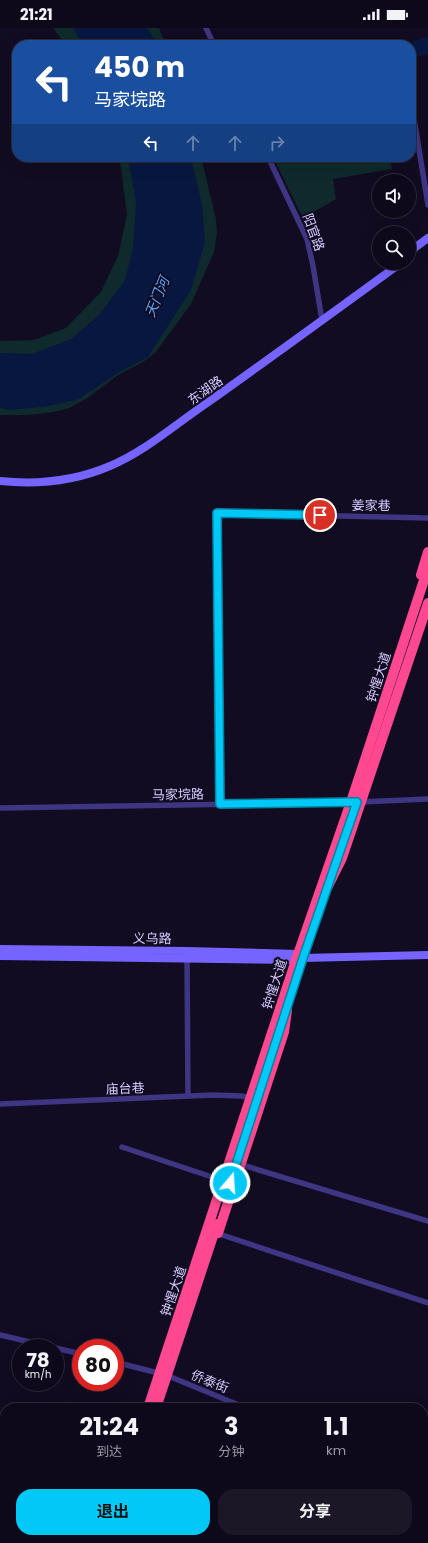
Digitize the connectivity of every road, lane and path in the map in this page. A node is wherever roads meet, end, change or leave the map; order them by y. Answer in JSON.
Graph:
{"nodes":[{"id":1,"x":206,"y":28,"type":"edge"},
{"id":2,"x":212,"y":40,"type":"edge"},
{"id":3,"x":416,"y":131,"type":"edge"},
{"id":4,"x":270,"y":162,"type":"edge"},
{"id":5,"x":428,"y":205,"type":"edge"},
{"id":6,"x":428,"y":238,"type":"edge"},
{"id":7,"x":428,"y":244,"type":"edge"},
{"id":8,"x":416,"y":247,"type":"edge"},
{"id":9,"x":416,"y":253,"type":"edge"},
{"id":10,"x":385,"y":270,"type":"edge"},
{"id":11,"x":392,"y":270,"type":"edge"},
{"id":12,"x":322,"y":318,"type":"junction"},
{"id":13,"x":0,"y":478,"type":"edge"},
{"id":14,"x":0,"y":481,"type":"edge"},
{"id":15,"x":428,"y":518,"type":"edge"},
{"id":16,"x":428,"y":552,"type":"edge"},
{"id":17,"x":428,"y":568,"type":"edge"},
{"id":18,"x":428,"y":588,"type":"edge"},
{"id":19,"x":417,"y":594,"type":"junction"},
{"id":20,"x":428,"y":602,"type":"edge"},
{"id":21,"x":419,"y":623,"type":"junction"},
{"id":22,"x":385,"y":706,"type":"junction"},
{"id":23,"x":428,"y":799,"type":"edge"},
{"id":24,"x":354,"y":802,"type":"junction"},
{"id":25,"x":220,"y":804,"type":"junction"},
{"id":26,"x":0,"y":808,"type":"edge"},
{"id":27,"x":0,"y":949,"type":"edge"},
{"id":28,"x":187,"y":954,"type":"junction"},
{"id":29,"x":428,"y":954,"type":"edge"},
{"id":30,"x":0,"y":956,"type":"edge"},
{"id":31,"x":299,"y":957,"type":"junction"},
{"id":32,"x":284,"y":1008,"type":"junction"},
{"id":33,"x":188,"y":1096,"type":"junction"},
{"id":34,"x":249,"y":1098,"type":"junction"},
{"id":35,"x":0,"y":1104,"type":"edge"},
{"id":36,"x":122,"y":1147,"type":"dead end"},
{"id":37,"x":238,"y":1164,"type":"junction"},
{"id":38,"x":222,"y":1180,"type":"junction"},
{"id":39,"x":428,"y":1221,"type":"edge"},
{"id":40,"x":216,"y":1233,"type":"junction"},
{"id":41,"x":428,"y":1303,"type":"edge"},
{"id":42,"x":0,"y":1335,"type":"edge"},
{"id":43,"x":72,"y":1352,"type":"edge"},
{"id":44,"x":124,"y":1364,"type":"edge"},
{"id":45,"x":163,"y":1374,"type":"junction"},
{"id":46,"x":146,"y":1403,"type":"edge"},
{"id":47,"x":150,"y":1403,"type":"edge"},
{"id":48,"x":157,"y":1403,"type":"edge"},
{"id":49,"x":160,"y":1403,"type":"edge"},
{"id":50,"x":234,"y":1403,"type":"edge"}],
"edges":[{"from":1,"to":2,"type":"street"},
{"from":3,"to":5,"type":"street"},
{"from":4,"to":12,"type":"street","name":"阳官路"},
{"from":6,"to":8,"type":"main road"},
{"from":7,"to":9,"type":"main road"},
{"from":10,"to":12,"type":"main road","name":"东湖路"},
{"from":11,"to":12,"type":"main road","name":"东湖路"},
{"from":12,"to":13,"type":"main road","name":"东湖路"},
{"from":12,"to":14,"type":"main road","name":"东湖路"},
{"from":15,"to":25,"type":"street","name":"姜家巷"},
{"from":16,"to":19,"type":"highway"},
{"from":17,"to":19,"type":"highway","name":"钟惺大道"},
{"from":18,"to":21,"type":"highway","name":"钟惺大道"},
{"from":19,"to":22,"type":"highway","name":"钟惺大道"},
{"from":20,"to":21,"type":"highway"},
{"from":21,"to":22,"type":"highway","name":"钟惺大道"},
{"from":22,"to":24,"type":"highway","name":"钟惺大道"},
{"from":23,"to":24,"type":"street","name":"马家垸路"},
{"from":24,"to":25,"type":"street","name":"马家垸路"},
{"from":24,"to":31,"type":"highway","name":"钟惺大道"},
{"from":25,"to":26,"type":"street","name":"马家垸路"},
{"from":27,"to":28,"type":"main road","name":"义乌路"},
{"from":28,"to":30,"type":"main road","name":"义乌路"},
{"from":28,"to":31,"type":"main road","name":"义乌路"},
{"from":28,"to":33,"type":"street"},
{"from":29,"to":31,"type":"main road","name":"义乌路"},
{"from":31,"to":32,"type":"highway","name":"钟惺大道"},
{"from":32,"to":34,"type":"highway","name":"钟惺大道"},
{"from":32,"to":37,"type":"highway","name":"钟惺大道"},
{"from":33,"to":34,"type":"street","name":"庙台巷"},
{"from":33,"to":35,"type":"street","name":"庙台巷"},
{"from":34,"to":38,"type":"highway","name":"钟惺大道"},
{"from":36,"to":38,"type":"street"},
{"from":37,"to":39,"type":"street"},
{"from":37,"to":40,"type":"highway","name":"钟惺大道"},
{"from":38,"to":45,"type":"highway","name":"钟惺大道"},
{"from":40,"to":41,"type":"street"},
{"from":40,"to":45,"type":"highway","name":"钟惺大道"},
{"from":42,"to":43,"type":"street"},
{"from":44,"to":45,"type":"street","name":"侨泰街"},
{"from":45,"to":46,"type":"highway"},
{"from":45,"to":47,"type":"highway","name":"钟惺大道"},
{"from":45,"to":48,"type":"highway","name":"钟惺大道"},
{"from":45,"to":49,"type":"highway"},
{"from":45,"to":50,"type":"street","name":"侨泰街"}]}
